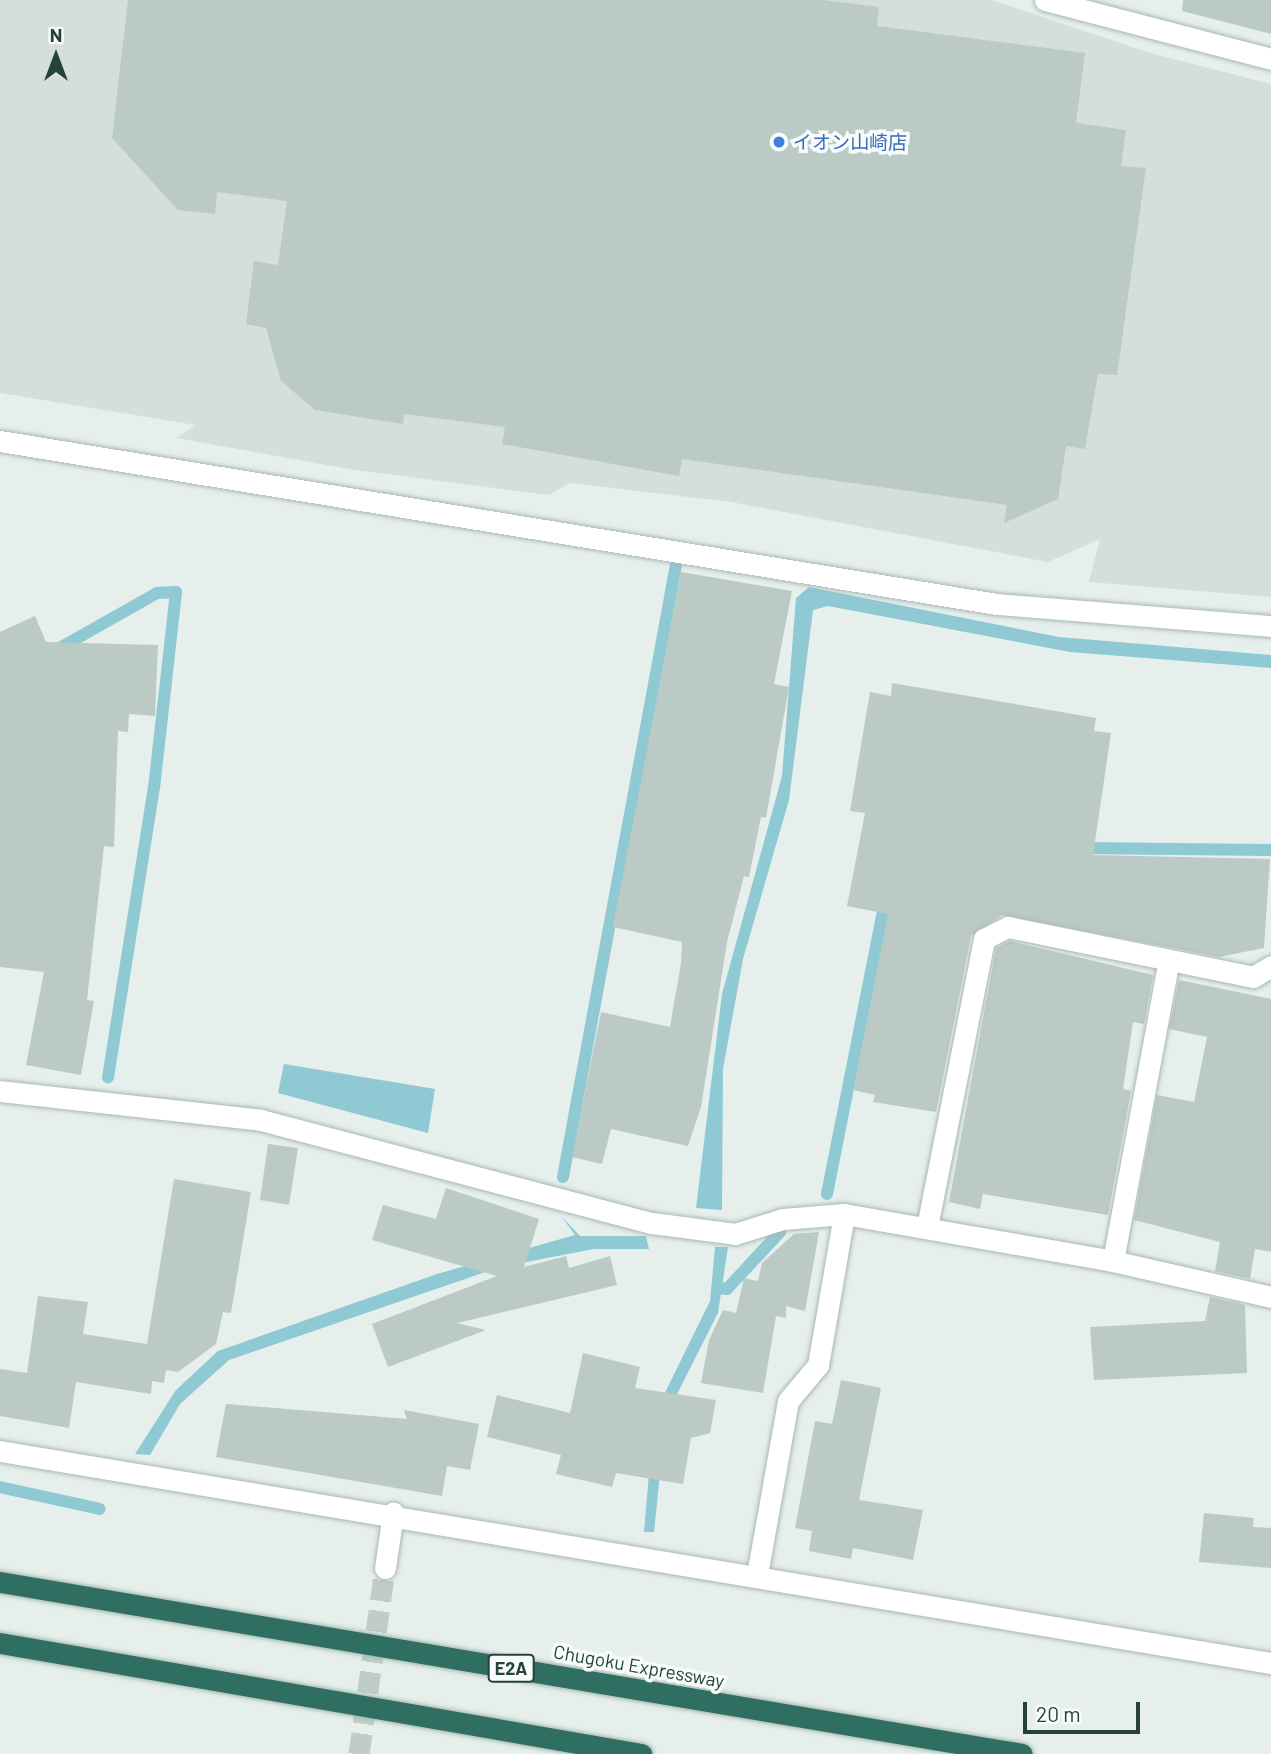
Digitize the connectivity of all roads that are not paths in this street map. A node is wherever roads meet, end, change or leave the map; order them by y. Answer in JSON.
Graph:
{"nodes":[{"id":1,"x":1045,"y":0,"type":"edge"},
{"id":2,"x":1271,"y":59,"type":"edge"},
{"id":3,"x":0,"y":441,"type":"edge"},
{"id":4,"x":1271,"y":626,"type":"edge"},
{"id":5,"x":1169,"y":960,"type":"junction"},
{"id":6,"x":1271,"y":967,"type":"edge"},
{"id":7,"x":0,"y":1091,"type":"edge"},
{"id":8,"x":844,"y":1214,"type":"junction"},
{"id":9,"x":927,"y":1227,"type":"junction"},
{"id":10,"x":1114,"y":1261,"type":"junction"},
{"id":11,"x":1271,"y":1297,"type":"edge"},
{"id":12,"x":0,"y":1451,"type":"edge"},
{"id":13,"x":393,"y":1513,"type":"junction"},
{"id":14,"x":386,"y":1568,"type":"tunnel mouth"},
{"id":15,"x":757,"y":1575,"type":"junction"},
{"id":16,"x":0,"y":1582,"type":"edge"},
{"id":17,"x":0,"y":1643,"type":"edge"},
{"id":18,"x":1271,"y":1663,"type":"edge"},
{"id":19,"x":641,"y":1754,"type":"edge"},
{"id":20,"x":1022,"y":1754,"type":"edge"}],
"edges":[{"from":1,"to":2,"type":"street"},
{"from":3,"to":4,"type":"street"},
{"from":5,"to":6,"type":"street"},
{"from":5,"to":9,"type":"street"},
{"from":5,"to":10,"type":"street"},
{"from":7,"to":8,"type":"street"},
{"from":8,"to":9,"type":"street"},
{"from":8,"to":15,"type":"street"},
{"from":9,"to":10,"type":"street"},
{"from":10,"to":11,"type":"street"},
{"from":12,"to":13,"type":"street"},
{"from":13,"to":14,"type":"street"},
{"from":13,"to":15,"type":"street"},
{"from":15,"to":18,"type":"street"},
{"from":16,"to":20,"type":"highway","name":"Chugoku Expressway","number":"E2A"},
{"from":17,"to":19,"type":"highway"}]}
